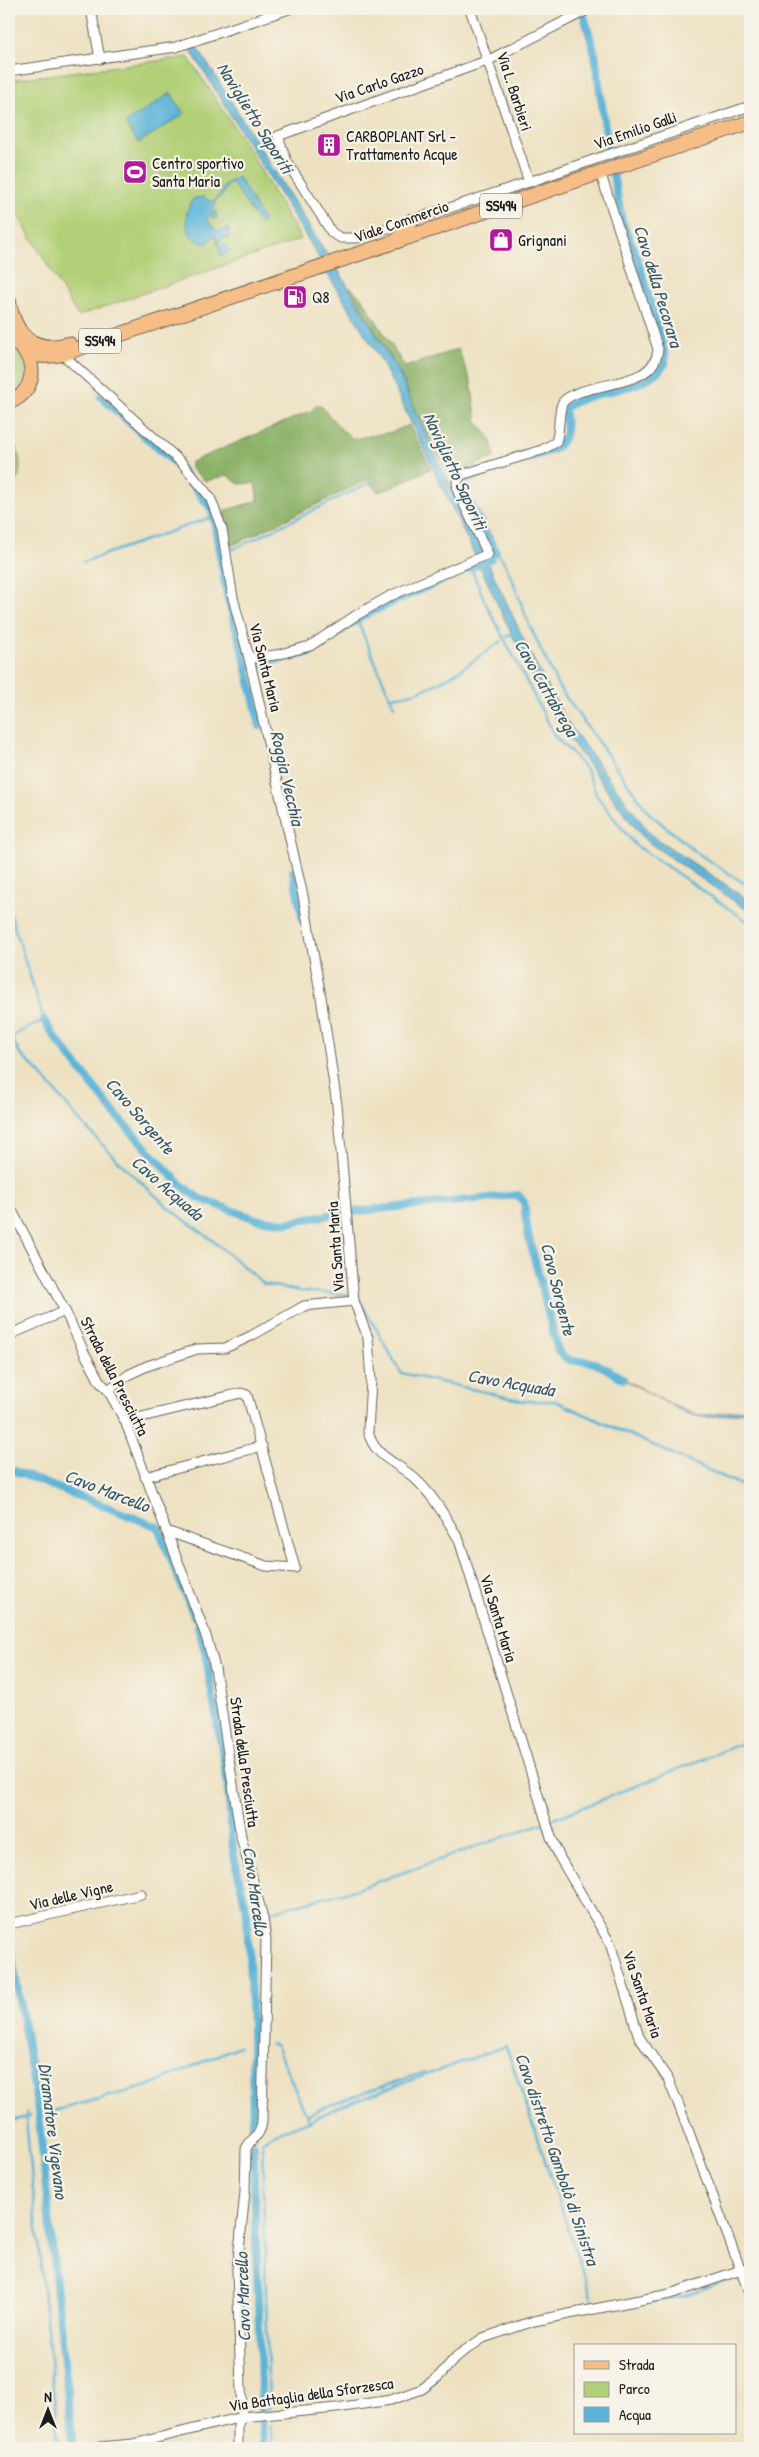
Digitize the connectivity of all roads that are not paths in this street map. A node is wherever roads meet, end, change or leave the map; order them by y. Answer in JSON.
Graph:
{"nodes":[{"id":1,"x":92,"y":9,"type":"edge"},
{"id":2,"x":289,"y":9,"type":"edge"},
{"id":3,"x":470,"y":9,"type":"edge"},
{"id":4,"x":589,"y":9,"type":"edge"},
{"id":5,"x":100,"y":59,"type":"junction"},
{"id":6,"x":489,"y":60,"type":"junction"},
{"id":7,"x":9,"y":71,"type":"edge"},
{"id":8,"x":750,"y":106,"type":"edge"},
{"id":9,"x":750,"y":122,"type":"edge"},
{"id":10,"x":607,"y":170,"type":"junction"},
{"id":11,"x":530,"y":182,"type":"junction"},
{"id":12,"x":411,"y":220,"type":"junction"},
{"id":13,"x":341,"y":238,"type":"joint"},
{"id":14,"x":397,"y":241,"type":"junction"},
{"id":15,"x":9,"y":302,"type":"edge"},
{"id":16,"x":138,"y":328,"type":"junction"},
{"id":17,"x":14,"y":341,"type":"edge"},
{"id":18,"x":62,"y":354,"type":"junction"},
{"id":19,"x":31,"y":380,"type":"junction"},
{"id":20,"x":9,"y":402,"type":"edge"},
{"id":21,"x":251,"y":663,"type":"junction"},
{"id":22,"x":9,"y":1205,"type":"edge"},
{"id":23,"x":354,"y":1302,"type":"junction"},
{"id":24,"x":65,"y":1311,"type":"junction"},
{"id":25,"x":9,"y":1335,"type":"edge"},
{"id":26,"x":108,"y":1390,"type":"junction"},
{"id":27,"x":124,"y":1421,"type":"junction"},
{"id":28,"x":262,"y":1446,"type":"junction"},
{"id":29,"x":145,"y":1477,"type":"junction"},
{"id":30,"x":166,"y":1531,"type":"junction"},
{"id":31,"x":141,"y":1894,"type":"dead end"},
{"id":32,"x":11,"y":1924,"type":"edge"},
{"id":33,"x":746,"y":2268,"type":"edge"},
{"id":34,"x":750,"y":2295,"type":"edge"},
{"id":35,"x":242,"y":2417,"type":"junction"},
{"id":36,"x":89,"y":2448,"type":"edge"},
{"id":37,"x":238,"y":2448,"type":"edge"}],
"edges":[{"from":1,"to":5,"type":"street"},
{"from":2,"to":5,"type":"street"},
{"from":3,"to":6,"type":"street","name":"Via L. Barbieri"},
{"from":4,"to":6,"type":"street","name":"Via Carlo Gazzo"},
{"from":5,"to":7,"type":"street"},
{"from":6,"to":11,"type":"street","name":"Via L. Barbieri"},
{"from":6,"to":13,"type":"street","name":"Via Carlo Gazzo"},
{"from":8,"to":11,"type":"street","name":"Via Emilio Galli"},
{"from":9,"to":10,"type":"main road","name":"Viale Commercio","number":"SS494"},
{"from":10,"to":14,"type":"main road","name":"Viale Commercio","number":"SS494"},
{"from":10,"to":21,"type":"street"},
{"from":11,"to":12,"type":"street","name":"Via Emilio Galli"},
{"from":12,"to":13,"type":"street","name":"Via Emilio Galli"},
{"from":12,"to":14,"type":"main road"},
{"from":14,"to":16,"type":"main road","name":"Viale Commercio","number":"SS494"},
{"from":15,"to":16,"type":"main road"},
{"from":16,"to":18,"type":"main road","name":"Viale Commercio","number":"SS494"},
{"from":17,"to":18,"type":"main road","name":"Viale Commercio","number":"SS494"},
{"from":17,"to":19,"type":"main road","name":"Viale Commercio","number":"SS494"},
{"from":18,"to":19,"type":"main road","name":"Viale Commercio","number":"SS494"},
{"from":18,"to":21,"type":"street","name":"Via Santa Maria"},
{"from":19,"to":20,"type":"main road","name":"Viale Commercio","number":"SS494"},
{"from":21,"to":23,"type":"street","name":"Via Santa Maria"},
{"from":22,"to":24,"type":"street","name":"Strada della Presciutta"},
{"from":23,"to":26,"type":"street"},
{"from":23,"to":33,"type":"street","name":"Via Santa Maria"},
{"from":24,"to":25,"type":"street"},
{"from":24,"to":26,"type":"street","name":"Strada della Presciutta"},
{"from":26,"to":27,"type":"street","name":"Strada della Presciutta"},
{"from":27,"to":28,"type":"street"},
{"from":27,"to":29,"type":"street","name":"Strada della Presciutta"},
{"from":28,"to":29,"type":"street"},
{"from":28,"to":30,"type":"street"},
{"from":29,"to":30,"type":"street","name":"Strada della Presciutta"},
{"from":30,"to":35,"type":"street","name":"Strada della Presciutta"},
{"from":31,"to":32,"type":"street","name":"Via delle Vigne"},
{"from":33,"to":34,"type":"street","name":"Via Santa Maria"},
{"from":33,"to":35,"type":"street","name":"Via Battaglia della Sforzesca"},
{"from":35,"to":36,"type":"street","name":"Via Battaglia della Sforzesca"},
{"from":35,"to":37,"type":"street","name":"Strada della Presciutta"}]}
